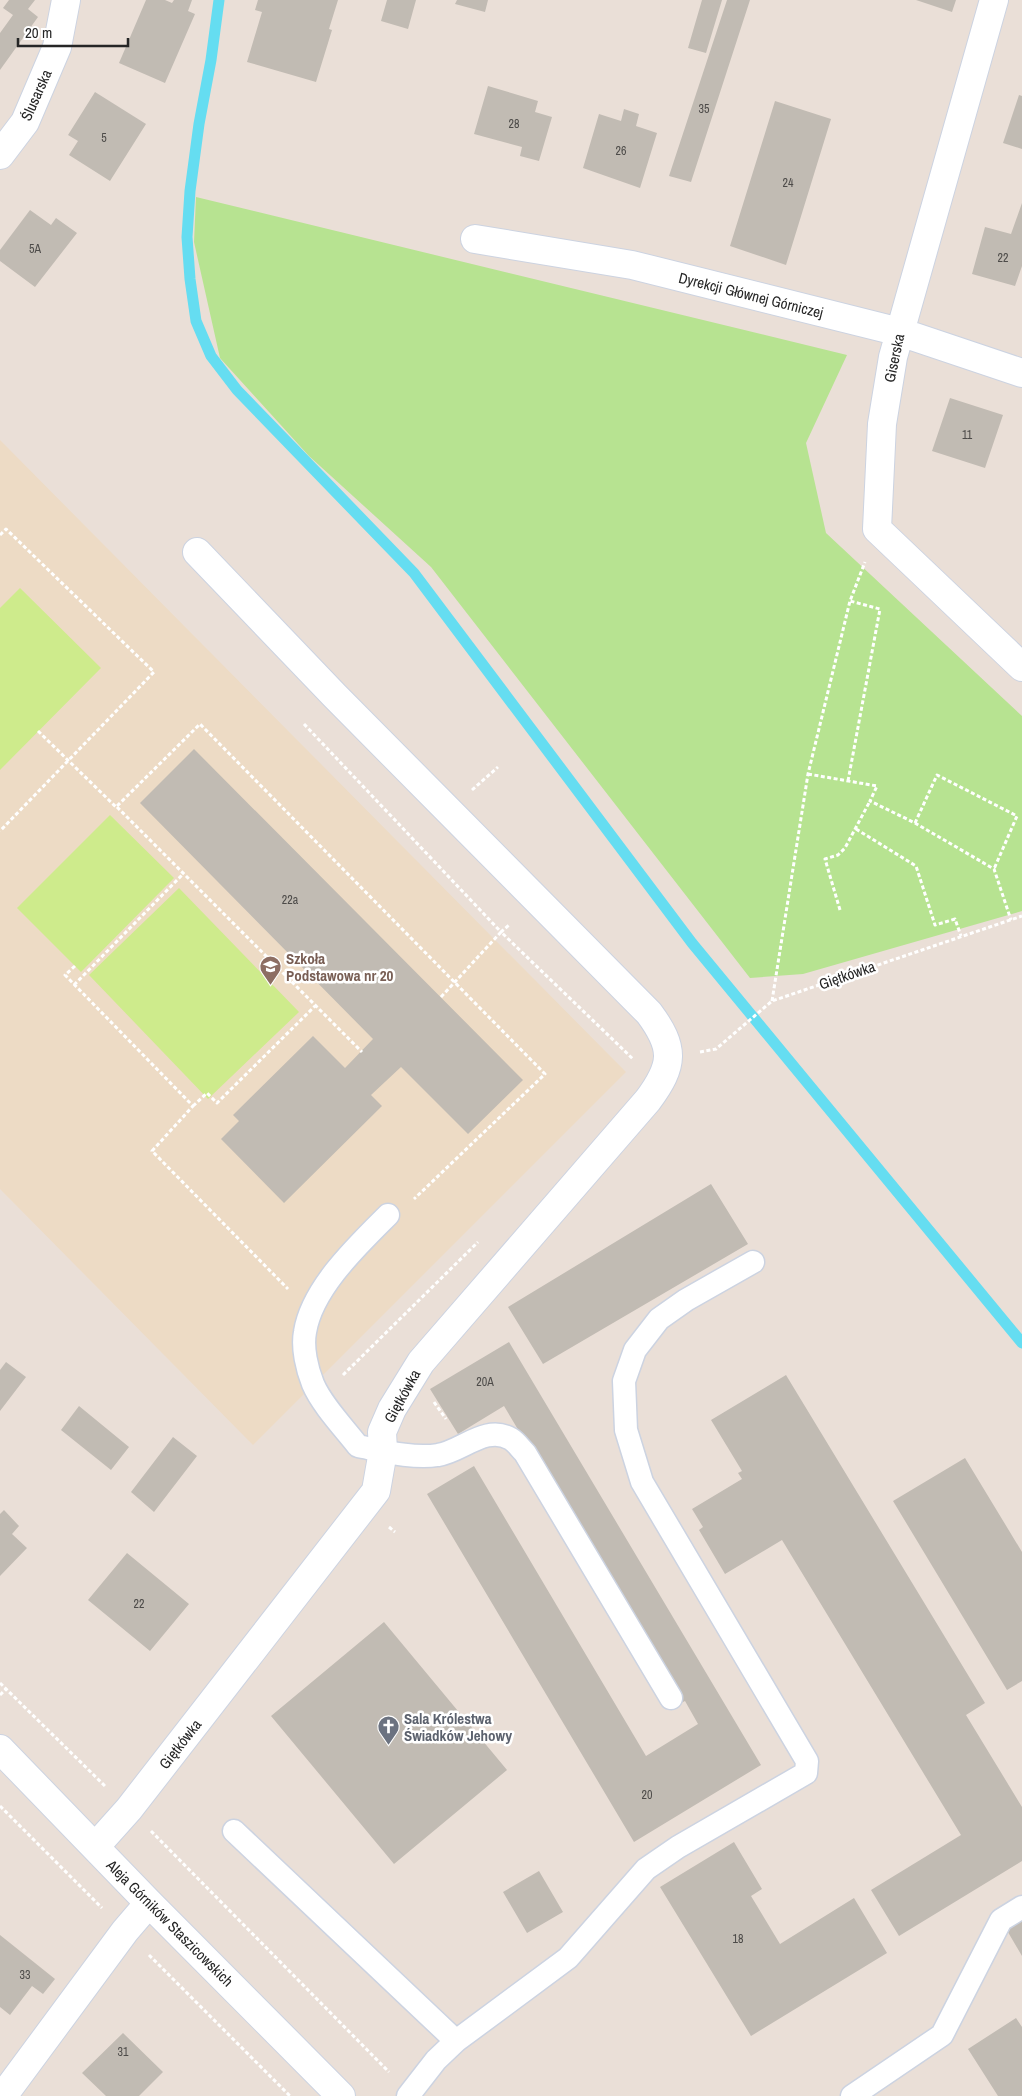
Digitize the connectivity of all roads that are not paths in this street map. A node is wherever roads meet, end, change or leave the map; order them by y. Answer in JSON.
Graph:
{"nodes":[{"id":1,"x":66,"y":0,"type":"edge"},
{"id":2,"x":994,"y":0,"type":"edge"},
{"id":3,"x":0,"y":155,"type":"edge"},
{"id":4,"x":474,"y":239,"type":"dead end"},
{"id":5,"x":900,"y":332,"type":"junction"},
{"id":6,"x":1022,"y":373,"type":"edge"},
{"id":7,"x":197,"y":552,"type":"dead end"},
{"id":8,"x":1022,"y":667,"type":"edge"},
{"id":9,"x":388,"y":1215,"type":"road end"},
{"id":10,"x":752,"y":1262,"type":"dead end"},
{"id":11,"x":383,"y":1450,"type":"junction"},
{"id":12,"x":671,"y":1698,"type":"dead end"},
{"id":13,"x":0,"y":1749,"type":"edge"},
{"id":14,"x":234,"y":1830,"type":"dead end"},
{"id":15,"x":95,"y":1847,"type":"junction"},
{"id":16,"x":148,"y":1903,"type":"junction"},
{"id":17,"x":1022,"y":1907,"type":"edge"},
{"id":18,"x":456,"y":2041,"type":"junction"},
{"id":19,"x":409,"y":2095,"type":"edge"},
{"id":20,"x":3,"y":2096,"type":"edge"},
{"id":21,"x":341,"y":2096,"type":"edge"},
{"id":22,"x":852,"y":2096,"type":"edge"}],
"edges":[{"from":1,"to":3,"type":"street","name":"Ślusarska"},
{"from":2,"to":5,"type":"street","name":"Giserska"},
{"from":4,"to":5,"type":"street","name":"Dyrekcji Głównej Górniczej"},
{"from":5,"to":6,"type":"street","name":"Dyrekcji Głównej Górniczej"},
{"from":5,"to":8,"type":"street","name":"Giserska"},
{"from":7,"to":11,"type":"street","name":"Giętkówka"},
{"from":9,"to":11,"type":"lane"},
{"from":10,"to":18,"type":"lane"},
{"from":11,"to":12,"type":"lane"},
{"from":11,"to":15,"type":"street","name":"Giętkówka"},
{"from":13,"to":15,"type":"street","name":"Aleja Górników Staszicowskich"},
{"from":14,"to":18,"type":"lane"},
{"from":15,"to":16,"type":"street","name":"Aleja Górników Staszicowskich"},
{"from":16,"to":20,"type":"street"},
{"from":16,"to":21,"type":"street","name":"Aleja Górników Staszicowskich"},
{"from":17,"to":22,"type":"lane"},
{"from":18,"to":19,"type":"lane"}]}
